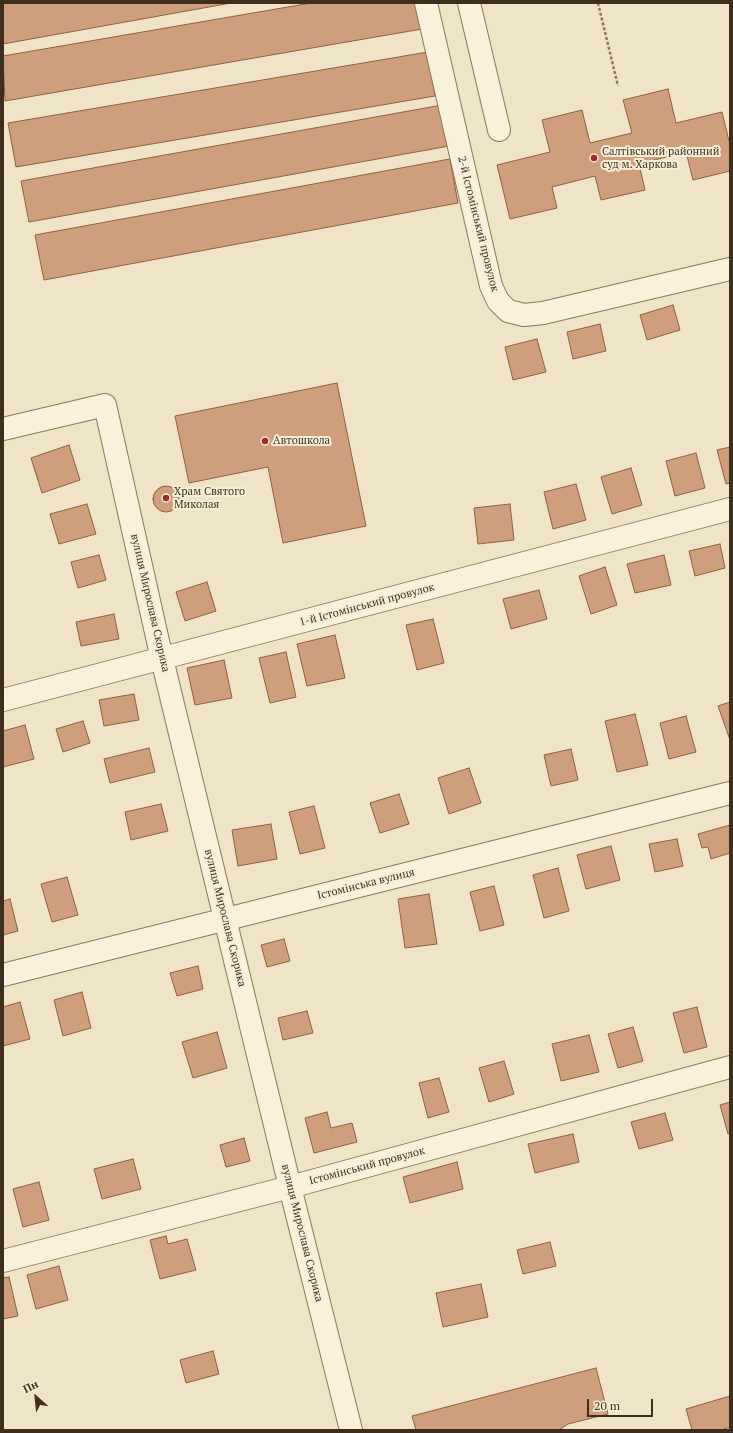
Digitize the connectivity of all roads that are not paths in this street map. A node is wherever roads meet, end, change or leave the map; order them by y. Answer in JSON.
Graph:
{"nodes":[{"id":1,"x":426,"y":3,"type":"edge"},
{"id":2,"x":469,"y":3,"type":"edge"},
{"id":3,"x":499,"y":130,"type":"dead end"},
{"id":4,"x":730,"y":269,"type":"edge"},
{"id":5,"x":3,"y":430,"type":"edge"},
{"id":6,"x":730,"y":509,"type":"edge"},
{"id":7,"x":162,"y":659,"type":"junction"},
{"id":8,"x":3,"y":700,"type":"edge"},
{"id":9,"x":730,"y":793,"type":"edge"},
{"id":10,"x":225,"y":919,"type":"junction"},
{"id":11,"x":3,"y":975,"type":"edge"},
{"id":12,"x":730,"y":1067,"type":"edge"},
{"id":13,"x":290,"y":1187,"type":"junction"},
{"id":14,"x":3,"y":1261,"type":"edge"},
{"id":15,"x":351,"y":1430,"type":"edge"}],
"edges":[{"from":1,"to":4,"type":"street","name":"2-й Істомінський провулок"},
{"from":2,"to":3,"type":"street"},
{"from":5,"to":7,"type":"street","name":"вулиця Мирослава Скорика"},
{"from":6,"to":7,"type":"street","name":"1-й Істомінський провулок"},
{"from":7,"to":8,"type":"street","name":"1-й Істомінський провулок"},
{"from":7,"to":10,"type":"street","name":"вулиця Мирослава Скорика"},
{"from":9,"to":10,"type":"street","name":"Істомінська вулиця"},
{"from":10,"to":11,"type":"street","name":"Істомінська вулиця"},
{"from":10,"to":13,"type":"street","name":"вулиця Мирослава Скорика"},
{"from":12,"to":13,"type":"street","name":"Істомінський провулок"},
{"from":13,"to":14,"type":"street","name":"Істомінський провулок"},
{"from":13,"to":15,"type":"street","name":"вулиця Мирослава Скорика"}]}
